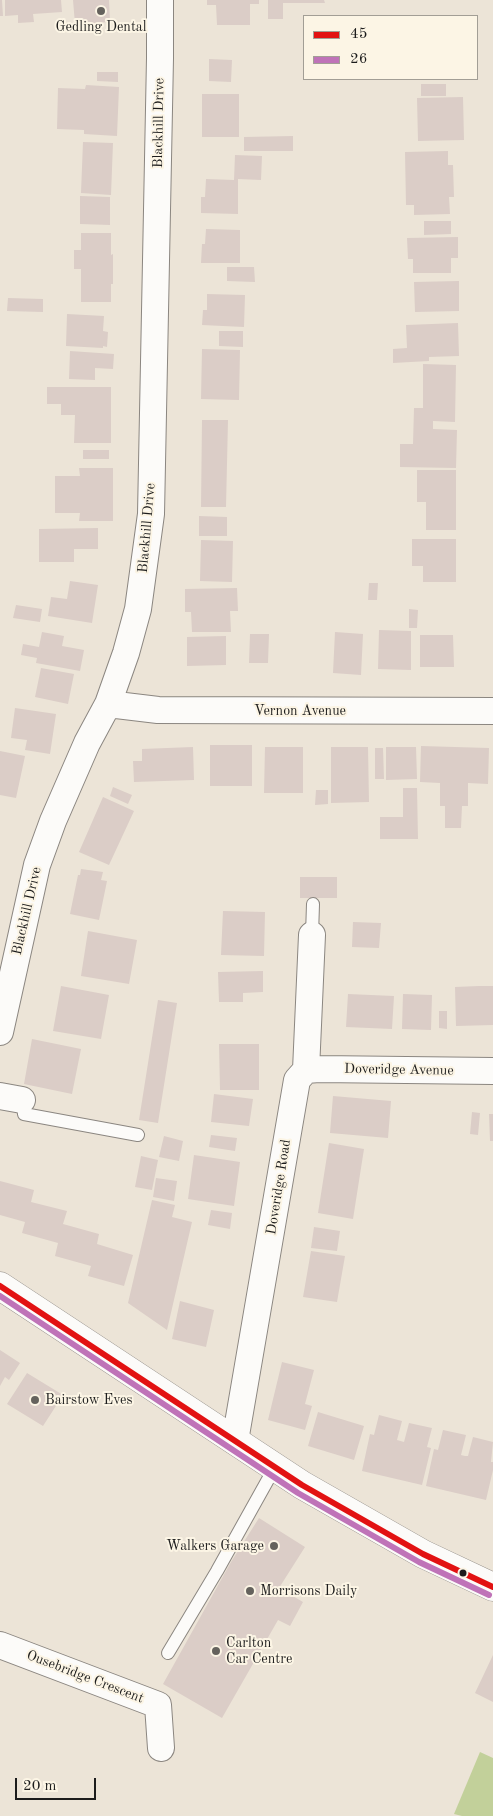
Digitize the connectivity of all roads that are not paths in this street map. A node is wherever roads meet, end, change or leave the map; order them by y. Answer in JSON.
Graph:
{"nodes":[{"id":1,"x":160,"y":0,"type":"edge"},
{"id":2,"x":108,"y":704,"type":"junction"},
{"id":3,"x":493,"y":711,"type":"edge"},
{"id":4,"x":312,"y":904,"type":"dead end"},
{"id":5,"x":312,"y":936,"type":"joint"},
{"id":6,"x":0,"y":1032,"type":"edge"},
{"id":7,"x":306,"y":1070,"type":"junction"},
{"id":8,"x":493,"y":1071,"type":"edge"},
{"id":9,"x":11,"y":1098,"type":"edge"},
{"id":10,"x":138,"y":1135,"type":"dead end"},
{"id":11,"x":0,"y":1286,"type":"edge"},
{"id":12,"x":235,"y":1441,"type":"junction"},
{"id":13,"x":275,"y":1467,"type":"junction"},
{"id":14,"x":493,"y":1587,"type":"edge"},
{"id":15,"x":0,"y":1645,"type":"edge"},
{"id":16,"x":168,"y":1653,"type":"dead end"},
{"id":17,"x":161,"y":1748,"type":"dead end"}],
"edges":[{"from":1,"to":2,"type":"street","name":"Blackhill Drive"},
{"from":2,"to":3,"type":"street","name":"Vernon Avenue"},
{"from":2,"to":6,"type":"street","name":"Blackhill Drive"},
{"from":4,"to":5,"type":"lane"},
{"from":5,"to":7,"type":"street","name":"Doveridge Road"},
{"from":7,"to":8,"type":"street","name":"Doveridge Avenue"},
{"from":7,"to":12,"type":"street","name":"Doveridge Road"},
{"from":9,"to":10,"type":"lane"},
{"from":11,"to":12,"type":"main road"},
{"from":12,"to":13,"type":"main road"},
{"from":13,"to":14,"type":"main road"},
{"from":13,"to":16,"type":"lane"},
{"from":15,"to":17,"type":"street","name":"Ousebridge Crescent"}]}
